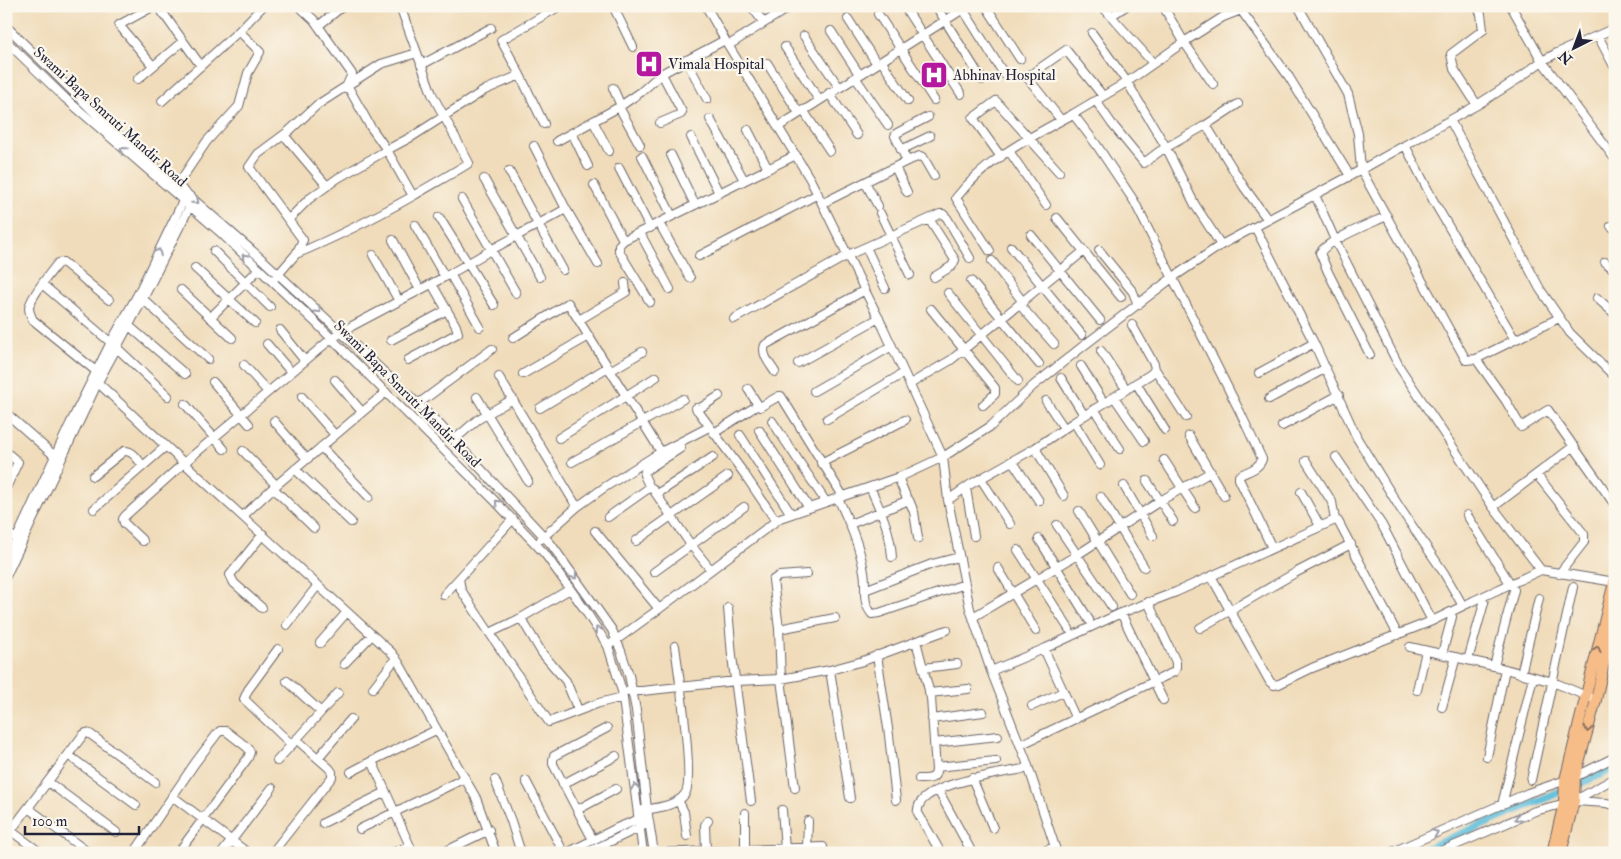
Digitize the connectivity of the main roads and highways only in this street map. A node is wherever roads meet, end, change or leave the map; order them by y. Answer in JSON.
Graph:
{"nodes":[{"id":1,"x":1614,"y":581,"type":"edge"},
{"id":2,"x":1615,"y":613,"type":"edge"},
{"id":3,"x":1570,"y":778,"type":"junction"},
{"id":4,"x":1569,"y":798,"type":"junction"},
{"id":5,"x":1552,"y":853,"type":"edge"},
{"id":6,"x":1561,"y":853,"type":"edge"}],
"edges":[{"from":3,"to":1,"type":"main road","one_way":true},
{"from":2,"to":3,"type":"main road","one_way":true},
{"from":3,"to":4,"type":"main road"},
{"from":4,"to":5,"type":"main road"},
{"from":4,"to":6,"type":"main road"}]}
